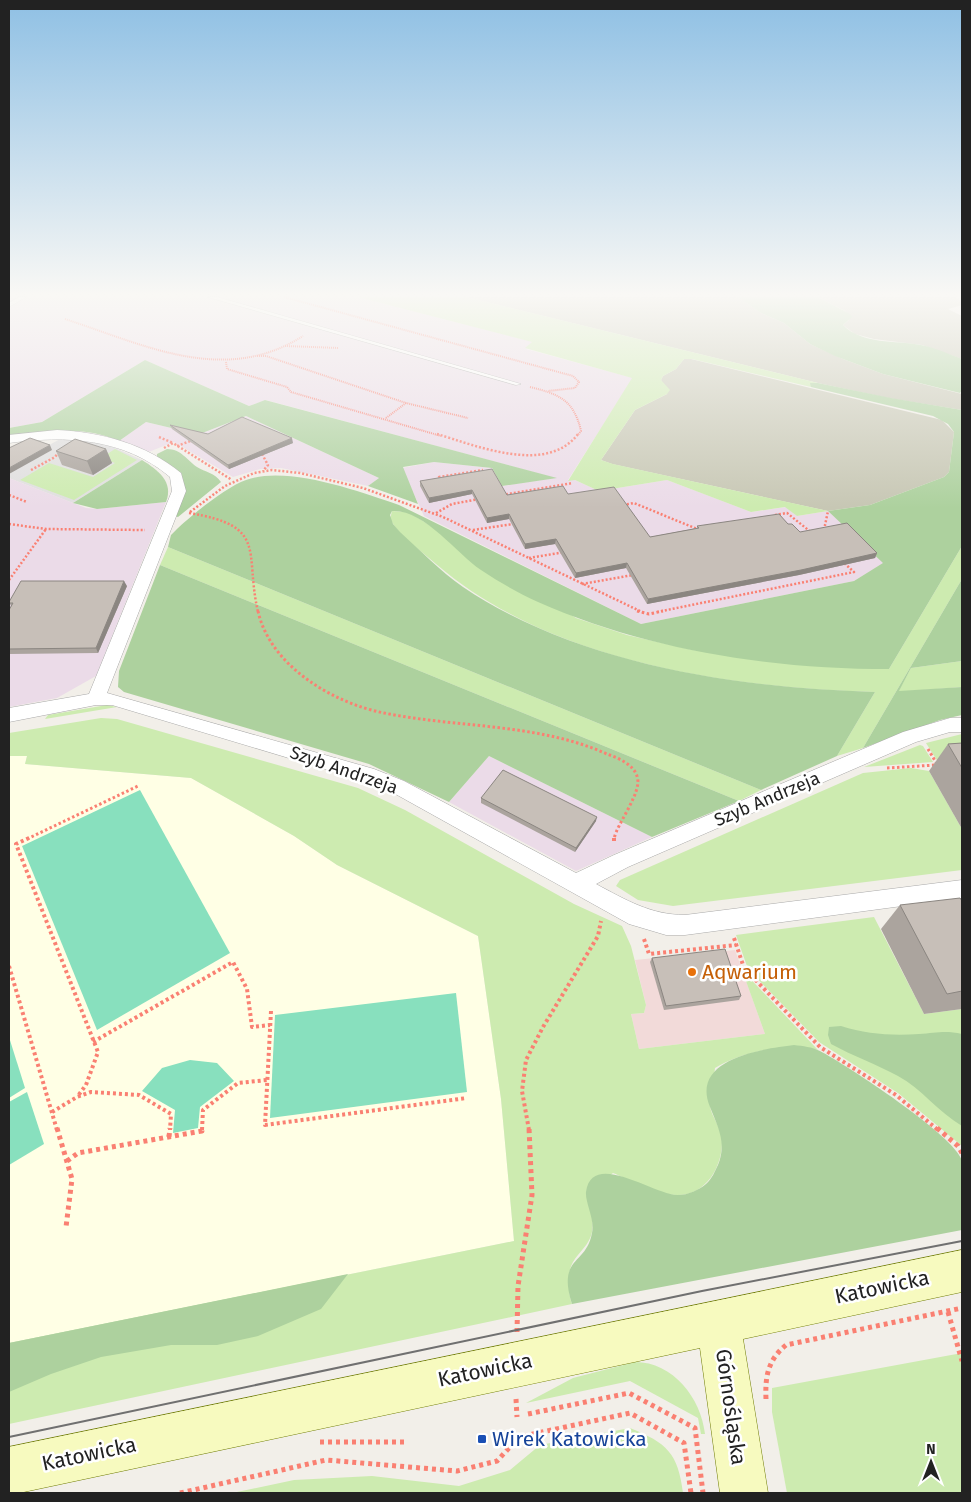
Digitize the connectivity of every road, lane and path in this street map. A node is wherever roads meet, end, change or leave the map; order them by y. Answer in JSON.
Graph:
{"nodes":[{"id":1,"x":226,"y":367,"type":"edge"},
{"id":2,"x":299,"y":367,"type":"edge"},
{"id":3,"x":455,"y":367,"type":"edge"},
{"id":4,"x":540,"y":367,"type":"edge"},
{"id":5,"x":518,"y":384,"type":"joint"},
{"id":6,"x":546,"y":391,"type":"junction"},
{"id":7,"x":406,"y":403,"type":"junction"},
{"id":8,"x":386,"y":418,"type":"junction"},
{"id":9,"x":468,"y":418,"type":"dead end"},
{"id":10,"x":45,"y":434,"type":"junction"},
{"id":11,"x":159,"y":437,"type":"dead end"},
{"id":12,"x":202,"y":438,"type":"edge"},
{"id":13,"x":9,"y":439,"type":"edge"},
{"id":14,"x":173,"y":444,"type":"junction"},
{"id":15,"x":177,"y":446,"type":"junction"},
{"id":16,"x":259,"y":451,"type":"edge"},
{"id":17,"x":145,"y":456,"type":"junction"},
{"id":18,"x":31,"y":470,"type":"dead end"},
{"id":19,"x":263,"y":470,"type":"junction"},
{"id":20,"x":483,"y":470,"type":"edge"},
{"id":21,"x":232,"y":480,"type":"junction"},
{"id":22,"x":573,"y":483,"type":"dead end"},
{"id":23,"x":444,"y":486,"type":"edge"},
{"id":24,"x":9,"y":495,"type":"edge"},
{"id":25,"x":498,"y":496,"type":"edge"},
{"id":26,"x":480,"y":499,"type":"edge"},
{"id":27,"x":28,"y":502,"type":"dead end"},
{"id":28,"x":615,"y":506,"type":"edge"},
{"id":29,"x":828,"y":511,"type":"dead end"},
{"id":30,"x":189,"y":513,"type":"junction"},
{"id":31,"x":436,"y":513,"type":"junction"},
{"id":32,"x":769,"y":516,"type":"edge"},
{"id":33,"x":519,"y":522,"type":"edge"},
{"id":34,"x":9,"y":524,"type":"edge"},
{"id":35,"x":706,"y":527,"type":"edge"},
{"id":36,"x":46,"y":529,"type":"junction"},
{"id":37,"x":697,"y":529,"type":"junction"},
{"id":38,"x":164,"y":531,"type":"junction"},
{"id":39,"x":472,"y":531,"type":"junction"},
{"id":40,"x":688,"y":531,"type":"edge"},
{"id":41,"x":824,"y":531,"type":"edge"},
{"id":42,"x":814,"y":535,"type":"edge"},
{"id":43,"x":566,"y":552,"type":"edge"},
{"id":44,"x":528,"y":558,"type":"junction"},
{"id":45,"x":841,"y":560,"type":"edge"},
{"id":46,"x":639,"y":574,"type":"edge"},
{"id":47,"x":9,"y":580,"type":"edge"},
{"id":48,"x":582,"y":584,"type":"junction"},
{"id":49,"x":96,"y":699,"type":"junction"},
{"id":50,"x":9,"y":715,"type":"edge"},
{"id":51,"x":962,"y":725,"type":"edge"},
{"id":52,"x":138,"y":786,"type":"dead end"},
{"id":53,"x":620,"y":861,"type":"junction"},
{"id":54,"x":575,"y":884,"type":"junction"},
{"id":55,"x":962,"y":889,"type":"edge"},
{"id":56,"x":607,"y":918,"type":"dead end"},
{"id":57,"x":732,"y":932,"type":"dead end"},
{"id":58,"x":638,"y":935,"type":"dead end"},
{"id":59,"x":736,"y":945,"type":"junction"},
{"id":60,"x":9,"y":966,"type":"edge"},
{"id":61,"x":270,"y":1011,"type":"dead end"},
{"id":62,"x":270,"y":1025,"type":"junction"},
{"id":63,"x":93,"y":1042,"type":"junction"},
{"id":64,"x":267,"y":1080,"type":"junction"},
{"id":65,"x":77,"y":1097,"type":"junction"},
{"id":66,"x":467,"y":1098,"type":"dead end"},
{"id":67,"x":52,"y":1112,"type":"junction"},
{"id":68,"x":169,"y":1137,"type":"junction"},
{"id":69,"x":962,"y":1153,"type":"edge"},
{"id":70,"x":66,"y":1161,"type":"junction"},
{"id":71,"x":66,"y":1227,"type":"dead end"},
{"id":72,"x":962,"y":1271,"type":"edge"},
{"id":73,"x":962,"y":1308,"type":"edge"},
{"id":74,"x":948,"y":1312,"type":"junction"},
{"id":75,"x":718,"y":1321,"type":"junction"},
{"id":76,"x":962,"y":1362,"type":"edge"},
{"id":77,"x":516,"y":1363,"type":"junction"},
{"id":78,"x":766,"y":1403,"type":"dead end"},
{"id":79,"x":528,"y":1414,"type":"dead end"},
{"id":80,"x":517,"y":1417,"type":"dead end"},
{"id":81,"x":9,"y":1471,"type":"edge"},
{"id":82,"x":180,"y":1493,"type":"edge"},
{"id":83,"x":691,"y":1493,"type":"edge"},
{"id":84,"x":703,"y":1493,"type":"edge"},
{"id":85,"x":744,"y":1493,"type":"edge"}],
"edges":[{"from":1,"to":8,"type":"path"},
{"from":2,"to":7,"type":"path"},
{"from":3,"to":5,"type":"lane"},
{"from":4,"to":6,"type":"path"},
{"from":5,"to":6,"type":"path"},
{"from":6,"to":8,"type":"path"},
{"from":7,"to":8,"type":"path"},
{"from":7,"to":9,"type":"path"},
{"from":10,"to":13,"type":"street"},
{"from":10,"to":17,"type":"street"},
{"from":10,"to":18,"type":"path"},
{"from":11,"to":14,"type":"path"},
{"from":12,"to":15,"type":"path"},
{"from":14,"to":15,"type":"path"},
{"from":14,"to":17,"type":"path"},
{"from":15,"to":21,"type":"path"},
{"from":16,"to":19,"type":"path"},
{"from":17,"to":38,"type":"street"},
{"from":19,"to":21,"type":"path"},
{"from":19,"to":31,"type":"path"},
{"from":20,"to":23,"type":"path"},
{"from":21,"to":30,"type":"path"},
{"from":22,"to":25,"type":"path"},
{"from":24,"to":27,"type":"path"},
{"from":26,"to":31,"type":"path"},
{"from":28,"to":37,"type":"path"},
{"from":29,"to":41,"type":"path"},
{"from":30,"to":38,"type":"path"},
{"from":30,"to":53,"type":"path"},
{"from":31,"to":39,"type":"path"},
{"from":32,"to":42,"type":"path"},
{"from":33,"to":39,"type":"path"},
{"from":34,"to":36,"type":"path"},
{"from":35,"to":37,"type":"path"},
{"from":36,"to":38,"type":"path"},
{"from":36,"to":47,"type":"path"},
{"from":37,"to":40,"type":"path"},
{"from":38,"to":49,"type":"street"},
{"from":39,"to":44,"type":"path"},
{"from":43,"to":44,"type":"path"},
{"from":44,"to":48,"type":"path"},
{"from":45,"to":48,"type":"path"},
{"from":46,"to":48,"type":"path"},
{"from":49,"to":50,"type":"street","name":"Szyb Andrzeja"},
{"from":49,"to":54,"type":"street","name":"Szyb Andrzeja"},
{"from":51,"to":53,"type":"street","name":"Szyb Andrzeja"},
{"from":52,"to":63,"type":"path"},
{"from":53,"to":54,"type":"street","name":"Szyb Andrzeja"},
{"from":54,"to":55,"type":"street","name":"Szyb Andrzeja"},
{"from":56,"to":77,"type":"path"},
{"from":57,"to":59,"type":"path"},
{"from":58,"to":59,"type":"path"},
{"from":59,"to":69,"type":"path"},
{"from":60,"to":67,"type":"path"},
{"from":61,"to":62,"type":"path"},
{"from":62,"to":63,"type":"path"},
{"from":62,"to":64,"type":"path"},
{"from":63,"to":65,"type":"path"},
{"from":64,"to":66,"type":"path"},
{"from":64,"to":68,"type":"path"},
{"from":65,"to":67,"type":"path"},
{"from":65,"to":68,"type":"path"},
{"from":67,"to":70,"type":"path"},
{"from":68,"to":70,"type":"path"},
{"from":70,"to":71,"type":"path"},
{"from":72,"to":75,"type":"street","name":"Katowicka"},
{"from":73,"to":74,"type":"path"},
{"from":74,"to":76,"type":"path"},
{"from":74,"to":78,"type":"path"},
{"from":75,"to":77,"type":"street","name":"Katowicka"},
{"from":75,"to":85,"type":"street","name":"Górnośląska"},
{"from":77,"to":80,"type":"path"},
{"from":77,"to":81,"type":"street","name":"Katowicka"},
{"from":79,"to":84,"type":"path"},
{"from":82,"to":83,"type":"path"}]}
